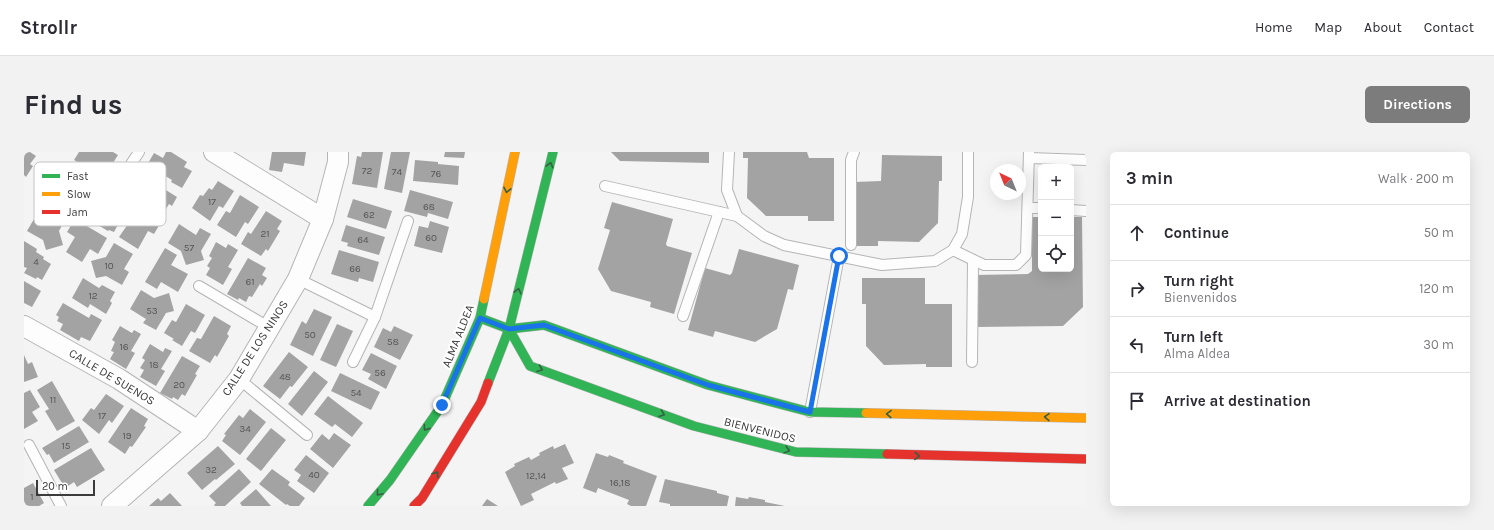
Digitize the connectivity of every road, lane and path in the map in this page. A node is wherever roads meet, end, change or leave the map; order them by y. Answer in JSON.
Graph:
{"nodes":[{"id":1,"x":139,"y":152,"type":"edge"},
{"id":2,"x":214,"y":152,"type":"edge"},
{"id":3,"x":338,"y":152,"type":"edge"},
{"id":4,"x":515,"y":152,"type":"edge"},
{"id":5,"x":553,"y":152,"type":"edge"},
{"id":6,"x":729,"y":152,"type":"edge"},
{"id":7,"x":854,"y":152,"type":"edge"},
{"id":8,"x":968,"y":152,"type":"edge"},
{"id":9,"x":1029,"y":155,"type":"edge"},
{"id":10,"x":1086,"y":160,"type":"edge"},
{"id":11,"x":132,"y":162,"type":"edge"},
{"id":12,"x":605,"y":186,"type":"dead end"},
{"id":13,"x":1028,"y":208,"type":"junction"},
{"id":14,"x":1038,"y":208,"type":"edge"},
{"id":15,"x":1074,"y":210,"type":"edge"},
{"id":16,"x":1086,"y":210,"type":"edge"},
{"id":17,"x":719,"y":212,"type":"junction"},
{"id":18,"x":737,"y":216,"type":"junction"},
{"id":19,"x":323,"y":219,"type":"junction"},
{"id":20,"x":408,"y":221,"type":"dead end"},
{"id":21,"x":851,"y":245,"type":"dead end"},
{"id":22,"x":953,"y":250,"type":"junction"},
{"id":23,"x":839,"y":256,"type":"junction"},
{"id":24,"x":974,"y":260,"type":"junction"},
{"id":25,"x":298,"y":279,"type":"junction"},
{"id":26,"x":199,"y":286,"type":"dead end"},
{"id":27,"x":683,"y":316,"type":"dead end"},
{"id":28,"x":376,"y":317,"type":"junction"},
{"id":29,"x":480,"y":318,"type":"junction"},
{"id":30,"x":24,"y":326,"type":"edge"},
{"id":31,"x":270,"y":328,"type":"junction"},
{"id":32,"x":509,"y":329,"type":"junction"},
{"id":33,"x":353,"y":362,"type":"dead end"},
{"id":34,"x":972,"y":362,"type":"dead end"},
{"id":35,"x":239,"y":378,"type":"junction"},
{"id":36,"x":810,"y":412,"type":"junction"},
{"id":37,"x":1086,"y":418,"type":"edge"},
{"id":38,"x":198,"y":431,"type":"junction"},
{"id":39,"x":307,"y":436,"type":"dead end"},
{"id":40,"x":29,"y":445,"type":"dead end"},
{"id":41,"x":1086,"y":459,"type":"edge"},
{"id":42,"x":62,"y":506,"type":"edge"},
{"id":43,"x":112,"y":506,"type":"edge"},
{"id":44,"x":368,"y":506,"type":"edge"},
{"id":45,"x":414,"y":506,"type":"edge"}],
"edges":[{"from":1,"to":11,"type":"lane"},
{"from":2,"to":19,"type":"street"},
{"from":3,"to":19,"type":"street","name":"CALLE DE LOS NINOS"},
{"from":4,"to":29,"type":"street","name":"ALMA ALDEA","one_way":true},
{"from":32,"to":5,"type":"street","one_way":true},
{"from":6,"to":18,"type":"lane"},
{"from":7,"to":21,"type":"lane"},
{"from":8,"to":22,"type":"lane"},
{"from":9,"to":10,"type":"lane"},
{"from":9,"to":13,"type":"lane"},
{"from":12,"to":17,"type":"lane"},
{"from":13,"to":14,"type":"lane"},
{"from":13,"to":24,"type":"lane"},
{"from":15,"to":16,"type":"lane"},
{"from":17,"to":18,"type":"lane"},
{"from":17,"to":27,"type":"lane"},
{"from":18,"to":23,"type":"lane"},
{"from":19,"to":25,"type":"street","name":"CALLE DE LOS NINOS"},
{"from":20,"to":28,"type":"lane"},
{"from":22,"to":23,"type":"lane"},
{"from":22,"to":24,"type":"lane"},
{"from":23,"to":36,"type":"lane"},
{"from":24,"to":34,"type":"lane"},
{"from":25,"to":28,"type":"lane"},
{"from":25,"to":31,"type":"street","name":"CALLE DE LOS NINOS"},
{"from":26,"to":31,"type":"lane"},
{"from":28,"to":33,"type":"lane"},
{"from":29,"to":32,"type":"street"},
{"from":29,"to":44,"type":"street","name":"ALMA ALDEA","one_way":true},
{"from":30,"to":38,"type":"street","name":"CALLE DE SUENOS"},
{"from":31,"to":35,"type":"street","name":"CALLE DE LOS NINOS"},
{"from":32,"to":36,"type":"street"},
{"from":32,"to":41,"type":"street","name":"BIENVENIDOS","one_way":true},
{"from":45,"to":32,"type":"street","one_way":true},
{"from":35,"to":38,"type":"street","name":"CALLE DE LOS NINOS"},
{"from":35,"to":39,"type":"lane"},
{"from":37,"to":36,"type":"street","one_way":true},
{"from":38,"to":43,"type":"street","name":"CALLE DE LOS NINOS"},
{"from":40,"to":42,"type":"lane"}]}
